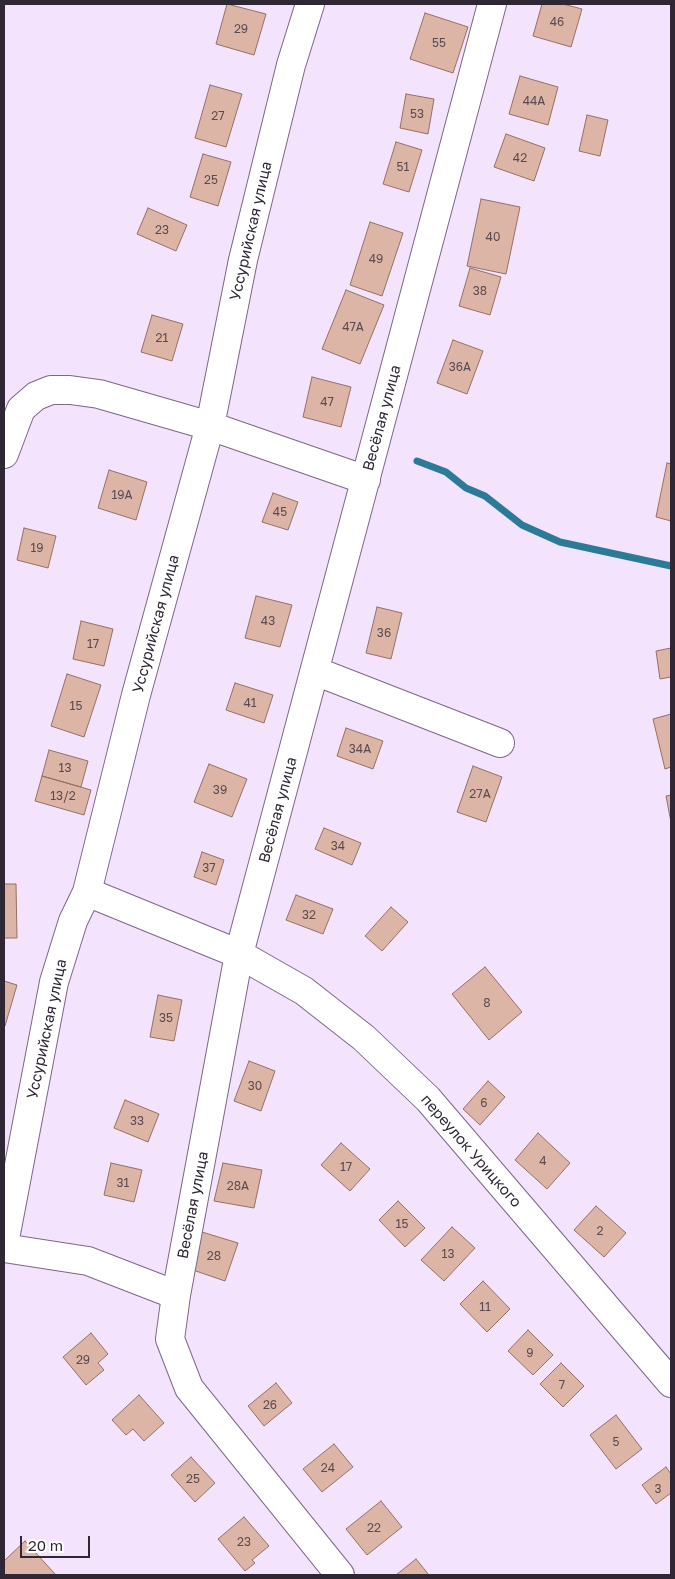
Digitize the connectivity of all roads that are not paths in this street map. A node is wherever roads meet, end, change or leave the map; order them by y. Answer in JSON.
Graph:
{"nodes":[{"id":1,"x":310,"y":4,"type":"edge"},
{"id":2,"x":492,"y":4,"type":"edge"},
{"id":3,"x":210,"y":426,"type":"junction"},
{"id":4,"x":4,"y":454,"type":"edge"},
{"id":5,"x":366,"y":480,"type":"junction"},
{"id":6,"x":315,"y":671,"type":"junction"},
{"id":7,"x":500,"y":743,"type":"dead end"},
{"id":8,"x":87,"y":892,"type":"junction"},
{"id":9,"x":240,"y":954,"type":"junction"},
{"id":10,"x":4,"y":1244,"type":"edge"},
{"id":11,"x":4,"y":1248,"type":"edge"},
{"id":12,"x":176,"y":1295,"type":"junction"},
{"id":13,"x":671,"y":1383,"type":"edge"},
{"id":14,"x":340,"y":1575,"type":"edge"}],
"edges":[{"from":1,"to":3,"type":"street","name":"Уссурийская улица"},
{"from":2,"to":5,"type":"street","name":"Весёлая улица"},
{"from":3,"to":4,"type":"street"},
{"from":3,"to":5,"type":"street"},
{"from":3,"to":8,"type":"street","name":"Уссурийская улица"},
{"from":5,"to":6,"type":"street","name":"Весёлая улица"},
{"from":6,"to":7,"type":"street"},
{"from":6,"to":9,"type":"street","name":"Весёлая улица"},
{"from":8,"to":9,"type":"street","name":"переулок Урицкого"},
{"from":8,"to":10,"type":"street","name":"Уссурийская улица"},
{"from":9,"to":12,"type":"street","name":"Весёлая улица"},
{"from":9,"to":13,"type":"street","name":"переулок Урицкого"},
{"from":11,"to":12,"type":"street"},
{"from":12,"to":14,"type":"street","name":"Весёлая улица"}]}
